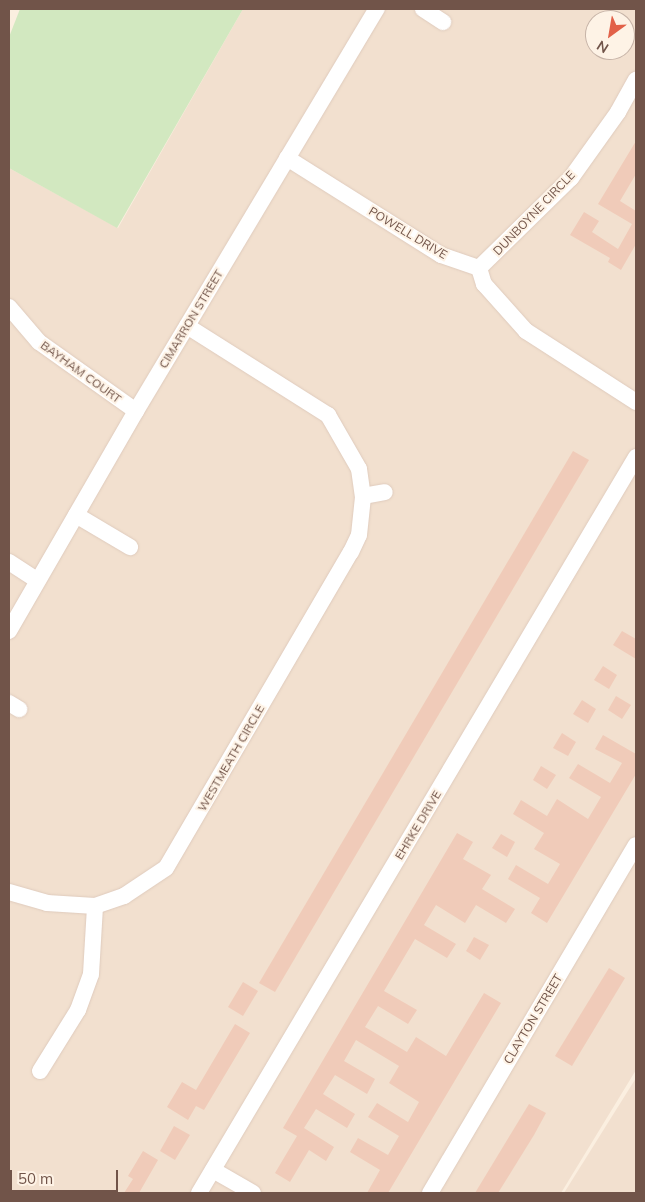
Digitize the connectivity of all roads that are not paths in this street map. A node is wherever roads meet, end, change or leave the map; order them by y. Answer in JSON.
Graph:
{"nodes":[{"id":1,"x":377,"y":9,"type":"edge"},
{"id":2,"x":423,"y":9,"type":"edge"},
{"id":3,"x":442,"y":22,"type":"dead end"},
{"id":4,"x":636,"y":80,"type":"edge"},
{"id":5,"x":287,"y":158,"type":"junction"},
{"id":6,"x":479,"y":268,"type":"junction"},
{"id":7,"x":9,"y":307,"type":"edge"},
{"id":8,"x":187,"y":326,"type":"junction"},
{"id":9,"x":636,"y":402,"type":"edge"},
{"id":10,"x":136,"y":411,"type":"junction"},
{"id":11,"x":636,"y":457,"type":"edge"},
{"id":12,"x":385,"y":492,"type":"dead end"},
{"id":13,"x":363,"y":496,"type":"junction"},
{"id":14,"x":76,"y":515,"type":"junction"},
{"id":15,"x":130,"y":547,"type":"dead end"},
{"id":16,"x":9,"y":562,"type":"edge"},
{"id":17,"x":37,"y":580,"type":"junction"},
{"id":18,"x":9,"y":631,"type":"edge"},
{"id":19,"x":636,"y":845,"type":"edge"},
{"id":20,"x":9,"y":892,"type":"edge"},
{"id":21,"x":95,"y":906,"type":"junction"},
{"id":22,"x":40,"y":1071,"type":"dead end"},
{"id":23,"x":213,"y":1170,"type":"junction"},
{"id":24,"x":199,"y":1193,"type":"edge"},
{"id":25,"x":253,"y":1193,"type":"edge"},
{"id":26,"x":430,"y":1193,"type":"edge"}],
"edges":[{"from":1,"to":5,"type":"street","name":"CIMARRON STREET"},
{"from":2,"to":3,"type":"street"},
{"from":4,"to":6,"type":"street","name":"DUNBOYNE CIRCLE"},
{"from":5,"to":6,"type":"street","name":"POWELL DRIVE"},
{"from":5,"to":8,"type":"street","name":"CIMARRON STREET"},
{"from":6,"to":9,"type":"street"},
{"from":7,"to":10,"type":"street","name":"BAYHAM COURT"},
{"from":8,"to":10,"type":"street","name":"CIMARRON STREET"},
{"from":8,"to":13,"type":"street","name":"WESTMEATH CIRCLE"},
{"from":10,"to":14,"type":"street","name":"CIMARRON STREET"},
{"from":11,"to":23,"type":"street","name":"EHRKE DRIVE"},
{"from":12,"to":13,"type":"street"},
{"from":13,"to":21,"type":"street","name":"WESTMEATH CIRCLE"},
{"from":14,"to":15,"type":"street"},
{"from":14,"to":17,"type":"street","name":"CIMARRON STREET"},
{"from":16,"to":17,"type":"street"},
{"from":17,"to":18,"type":"street","name":"CIMARRON STREET"},
{"from":19,"to":26,"type":"street","name":"CLAYTON STREET"},
{"from":20,"to":21,"type":"street","name":"WESTMEATH CIRCLE"},
{"from":21,"to":22,"type":"street"},
{"from":23,"to":24,"type":"street","name":"EHRKE DRIVE"},
{"from":23,"to":25,"type":"street"}]}
